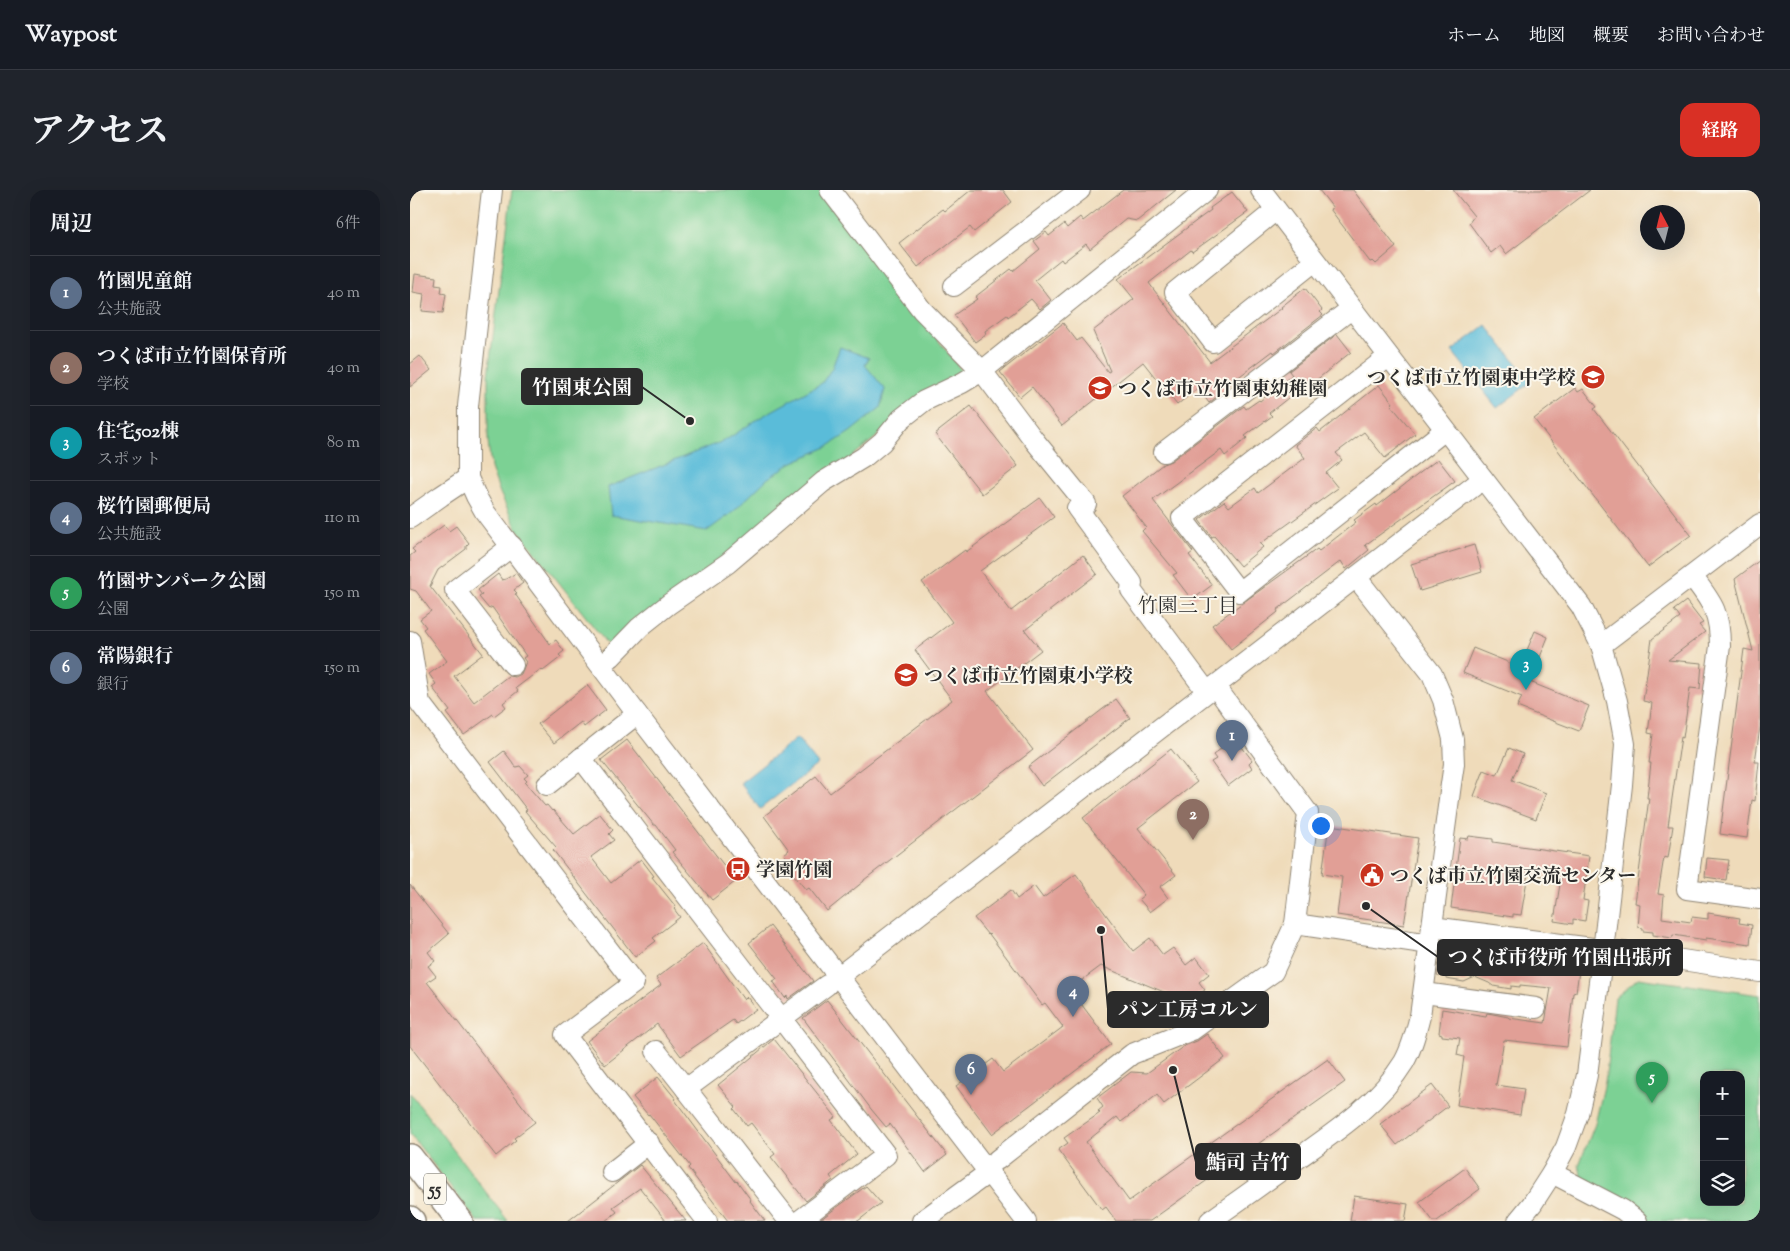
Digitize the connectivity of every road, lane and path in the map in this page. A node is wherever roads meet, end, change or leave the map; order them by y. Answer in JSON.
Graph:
{"nodes":[{"id":1,"x":492,"y":190,"type":"edge"},
{"id":2,"x":830,"y":190,"type":"edge"},
{"id":3,"x":1080,"y":190,"type":"edge"},
{"id":4,"x":1207,"y":190,"type":"edge"},
{"id":5,"x":1261,"y":190,"type":"edge"},
{"id":6,"x":1276,"y":210,"type":"junction"},
{"id":7,"x":1315,"y":261,"type":"junction"},
{"id":8,"x":954,"y":286,"type":"dead end"},
{"id":9,"x":1351,"y":309,"type":"junction"},
{"id":10,"x":1388,"y":357,"type":"junction"},
{"id":11,"x":982,"y":371,"type":"junction"},
{"id":12,"x":1445,"y":430,"type":"junction"},
{"id":13,"x":1164,"y":452,"type":"dead end"},
{"id":14,"x":468,"y":478,"type":"junction"},
{"id":15,"x":1483,"y":479,"type":"junction"},
{"id":16,"x":410,"y":518,"type":"edge"},
{"id":17,"x":1760,"y":524,"type":"edge"},
{"id":18,"x":512,"y":546,"type":"junction"},
{"id":19,"x":1692,"y":576,"type":"junction"},
{"id":20,"x":1356,"y":577,"type":"junction"},
{"id":21,"x":410,"y":641,"type":"edge"},
{"id":22,"x":1601,"y":645,"type":"junction"},
{"id":23,"x":611,"y":657,"type":"dead end"},
{"id":24,"x":513,"y":665,"type":"dead end"},
{"id":25,"x":1216,"y":685,"type":"junction"},
{"id":26,"x":638,"y":714,"type":"junction"},
{"id":27,"x":581,"y":758,"type":"junction"},
{"id":28,"x":547,"y":785,"type":"dead end"},
{"id":29,"x":1760,"y":899,"type":"edge"},
{"id":30,"x":1295,"y":924,"type":"junction"},
{"id":31,"x":1431,"y":936,"type":"junction"},
{"id":32,"x":1603,"y":951,"type":"junction"},
{"id":33,"x":1760,"y":972,"type":"edge"},
{"id":34,"x":833,"y":981,"type":"junction"},
{"id":35,"x":1424,"y":993,"type":"junction"},
{"id":36,"x":1536,"y":1008,"type":"dead end"},
{"id":37,"x":781,"y":1019,"type":"junction"},
{"id":38,"x":656,"y":1051,"type":"dead end"},
{"id":39,"x":686,"y":1089,"type":"junction"},
{"id":40,"x":649,"y":1143,"type":"junction"},
{"id":41,"x":410,"y":1157,"type":"edge"},
{"id":42,"x":993,"y":1166,"type":"junction"},
{"id":43,"x":612,"y":1172,"type":"dead end"},
{"id":44,"x":1552,"y":1173,"type":"junction"},
{"id":45,"x":460,"y":1221,"type":"edge"},
{"id":46,"x":707,"y":1221,"type":"edge"},
{"id":47,"x":789,"y":1221,"type":"edge"},
{"id":48,"x":799,"y":1221,"type":"edge"},
{"id":49,"x":922,"y":1221,"type":"edge"},
{"id":50,"x":1026,"y":1221,"type":"edge"},
{"id":51,"x":1210,"y":1221,"type":"edge"},
{"id":52,"x":1518,"y":1221,"type":"edge"},
{"id":53,"x":1637,"y":1221,"type":"edge"}],
"edges":[{"from":1,"to":14,"type":"street"},
{"from":2,"to":11,"type":"street"},
{"from":3,"to":8,"type":"street"},
{"from":4,"to":11,"type":"street"},
{"from":5,"to":6,"type":"street"},
{"from":6,"to":7,"type":"street"},
{"from":6,"to":7,"type":"street"},
{"from":7,"to":9,"type":"street"},
{"from":9,"to":10,"type":"street"},
{"from":9,"to":13,"type":"street"},
{"from":10,"to":12,"type":"street"},
{"from":10,"to":12,"type":"street"},
{"from":11,"to":23,"type":"street"},
{"from":11,"to":25,"type":"street"},
{"from":12,"to":15,"type":"street"},
{"from":14,"to":16,"type":"street"},
{"from":14,"to":18,"type":"street"},
{"from":15,"to":20,"type":"street"},
{"from":15,"to":22,"type":"street"},
{"from":17,"to":19,"type":"street"},
{"from":18,"to":24,"type":"street"},
{"from":18,"to":26,"type":"street"},
{"from":19,"to":22,"type":"street"},
{"from":19,"to":29,"type":"street"},
{"from":20,"to":25,"type":"street"},
{"from":20,"to":31,"type":"street"},
{"from":21,"to":40,"type":"street"},
{"from":22,"to":32,"type":"street"},
{"from":25,"to":30,"type":"street"},
{"from":25,"to":34,"type":"street"},
{"from":26,"to":27,"type":"street"},
{"from":26,"to":34,"type":"street"},
{"from":27,"to":28,"type":"street"},
{"from":27,"to":37,"type":"street"},
{"from":30,"to":31,"type":"street"},
{"from":30,"to":42,"type":"street"},
{"from":31,"to":32,"type":"street"},
{"from":31,"to":35,"type":"street"},
{"from":32,"to":33,"type":"street"},
{"from":32,"to":44,"type":"street"},
{"from":34,"to":37,"type":"street"},
{"from":34,"to":42,"type":"street"},
{"from":35,"to":36,"type":"street"},
{"from":35,"to":51,"type":"street"},
{"from":37,"to":39,"type":"street"},
{"from":37,"to":48,"type":"street"},
{"from":38,"to":39,"type":"street"},
{"from":39,"to":47,"type":"street"},
{"from":40,"to":43,"type":"street"},
{"from":40,"to":46,"type":"street"},
{"from":41,"to":45,"type":"main road","number":"55"},
{"from":42,"to":49,"type":"street"},
{"from":42,"to":50,"type":"street"},
{"from":44,"to":52,"type":"street"},
{"from":44,"to":53,"type":"street"}]}
